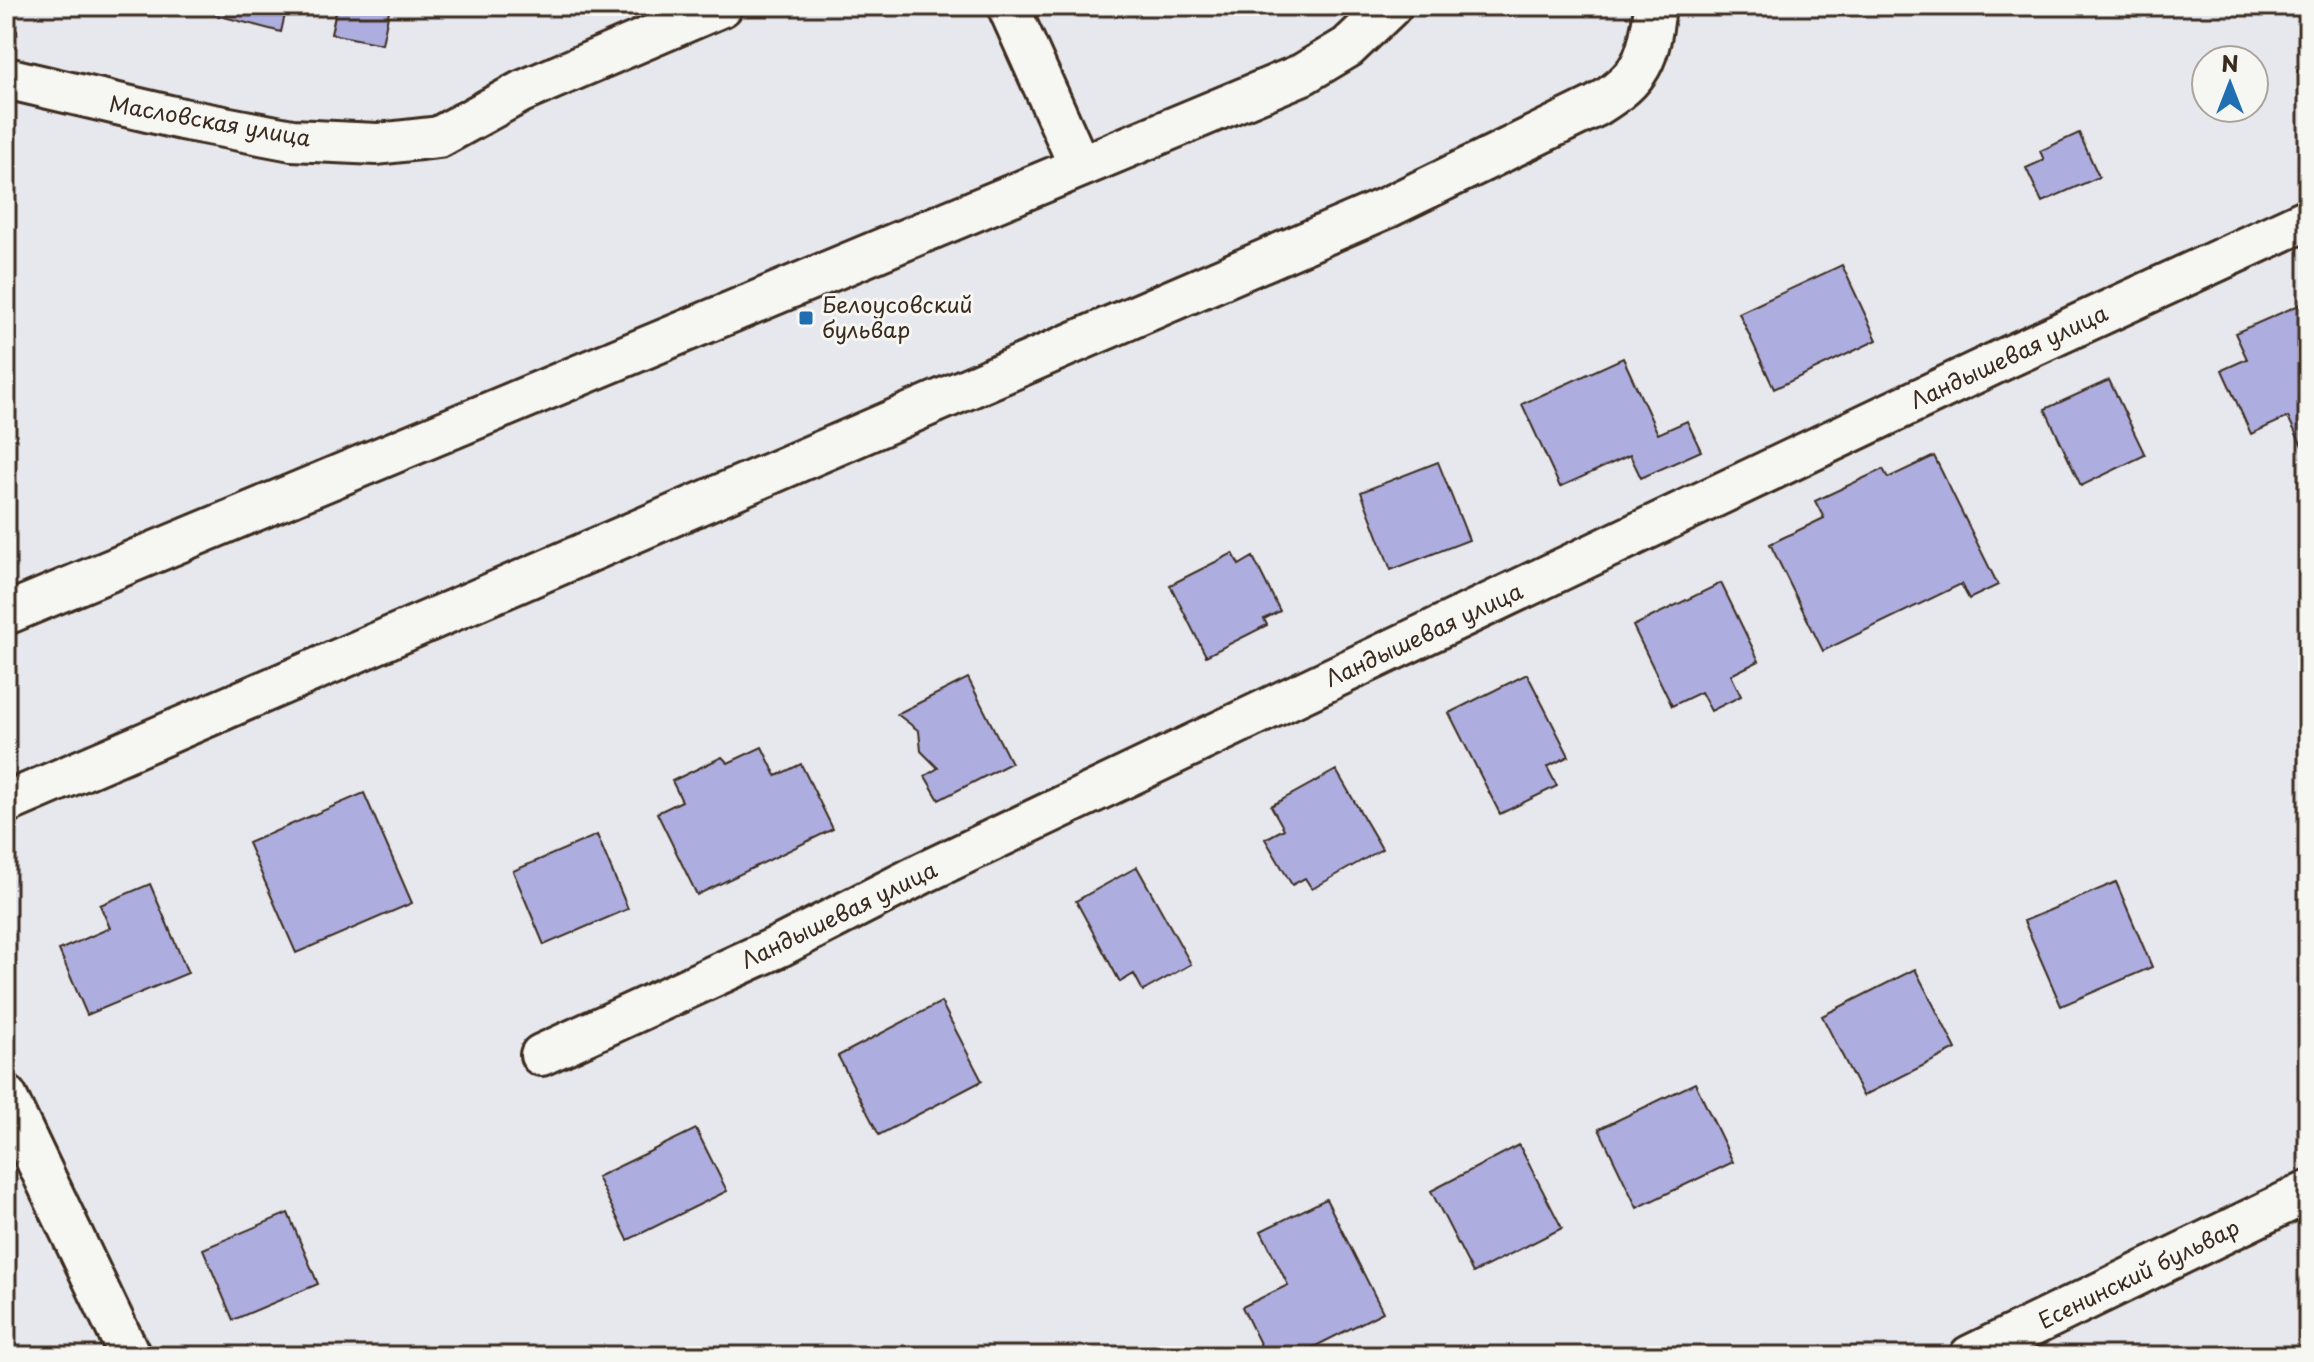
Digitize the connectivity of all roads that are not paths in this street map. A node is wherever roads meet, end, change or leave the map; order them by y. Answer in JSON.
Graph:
{"nodes":[{"id":1,"x":722,"y":6,"type":"edge"},
{"id":2,"x":1008,"y":6,"type":"edge"},
{"id":3,"x":1391,"y":6,"type":"edge"},
{"id":4,"x":1655,"y":6,"type":"edge"},
{"id":5,"x":6,"y":78,"type":"edge"},
{"id":6,"x":1080,"y":167,"type":"junction"},
{"id":7,"x":2308,"y":219,"type":"edge"},
{"id":8,"x":6,"y":614,"type":"edge"},
{"id":9,"x":6,"y":803,"type":"edge"},
{"id":10,"x":541,"y":1055,"type":"dead end"},
{"id":11,"x":6,"y":1096,"type":"edge"},
{"id":12,"x":2308,"y":1192,"type":"edge"},
{"id":13,"x":130,"y":1356,"type":"edge"},
{"id":14,"x":1970,"y":1356,"type":"edge"}],
"edges":[{"from":1,"to":5,"type":"street","name":"Масловская улица"},
{"from":2,"to":6,"type":"street"},
{"from":3,"to":6,"type":"street"},
{"from":4,"to":9,"type":"street"},
{"from":6,"to":8,"type":"street"},
{"from":7,"to":10,"type":"street","name":"Ландышевая улица"},
{"from":11,"to":13,"type":"street"},
{"from":12,"to":14,"type":"street","name":"Есенинский бульвар"}]}
